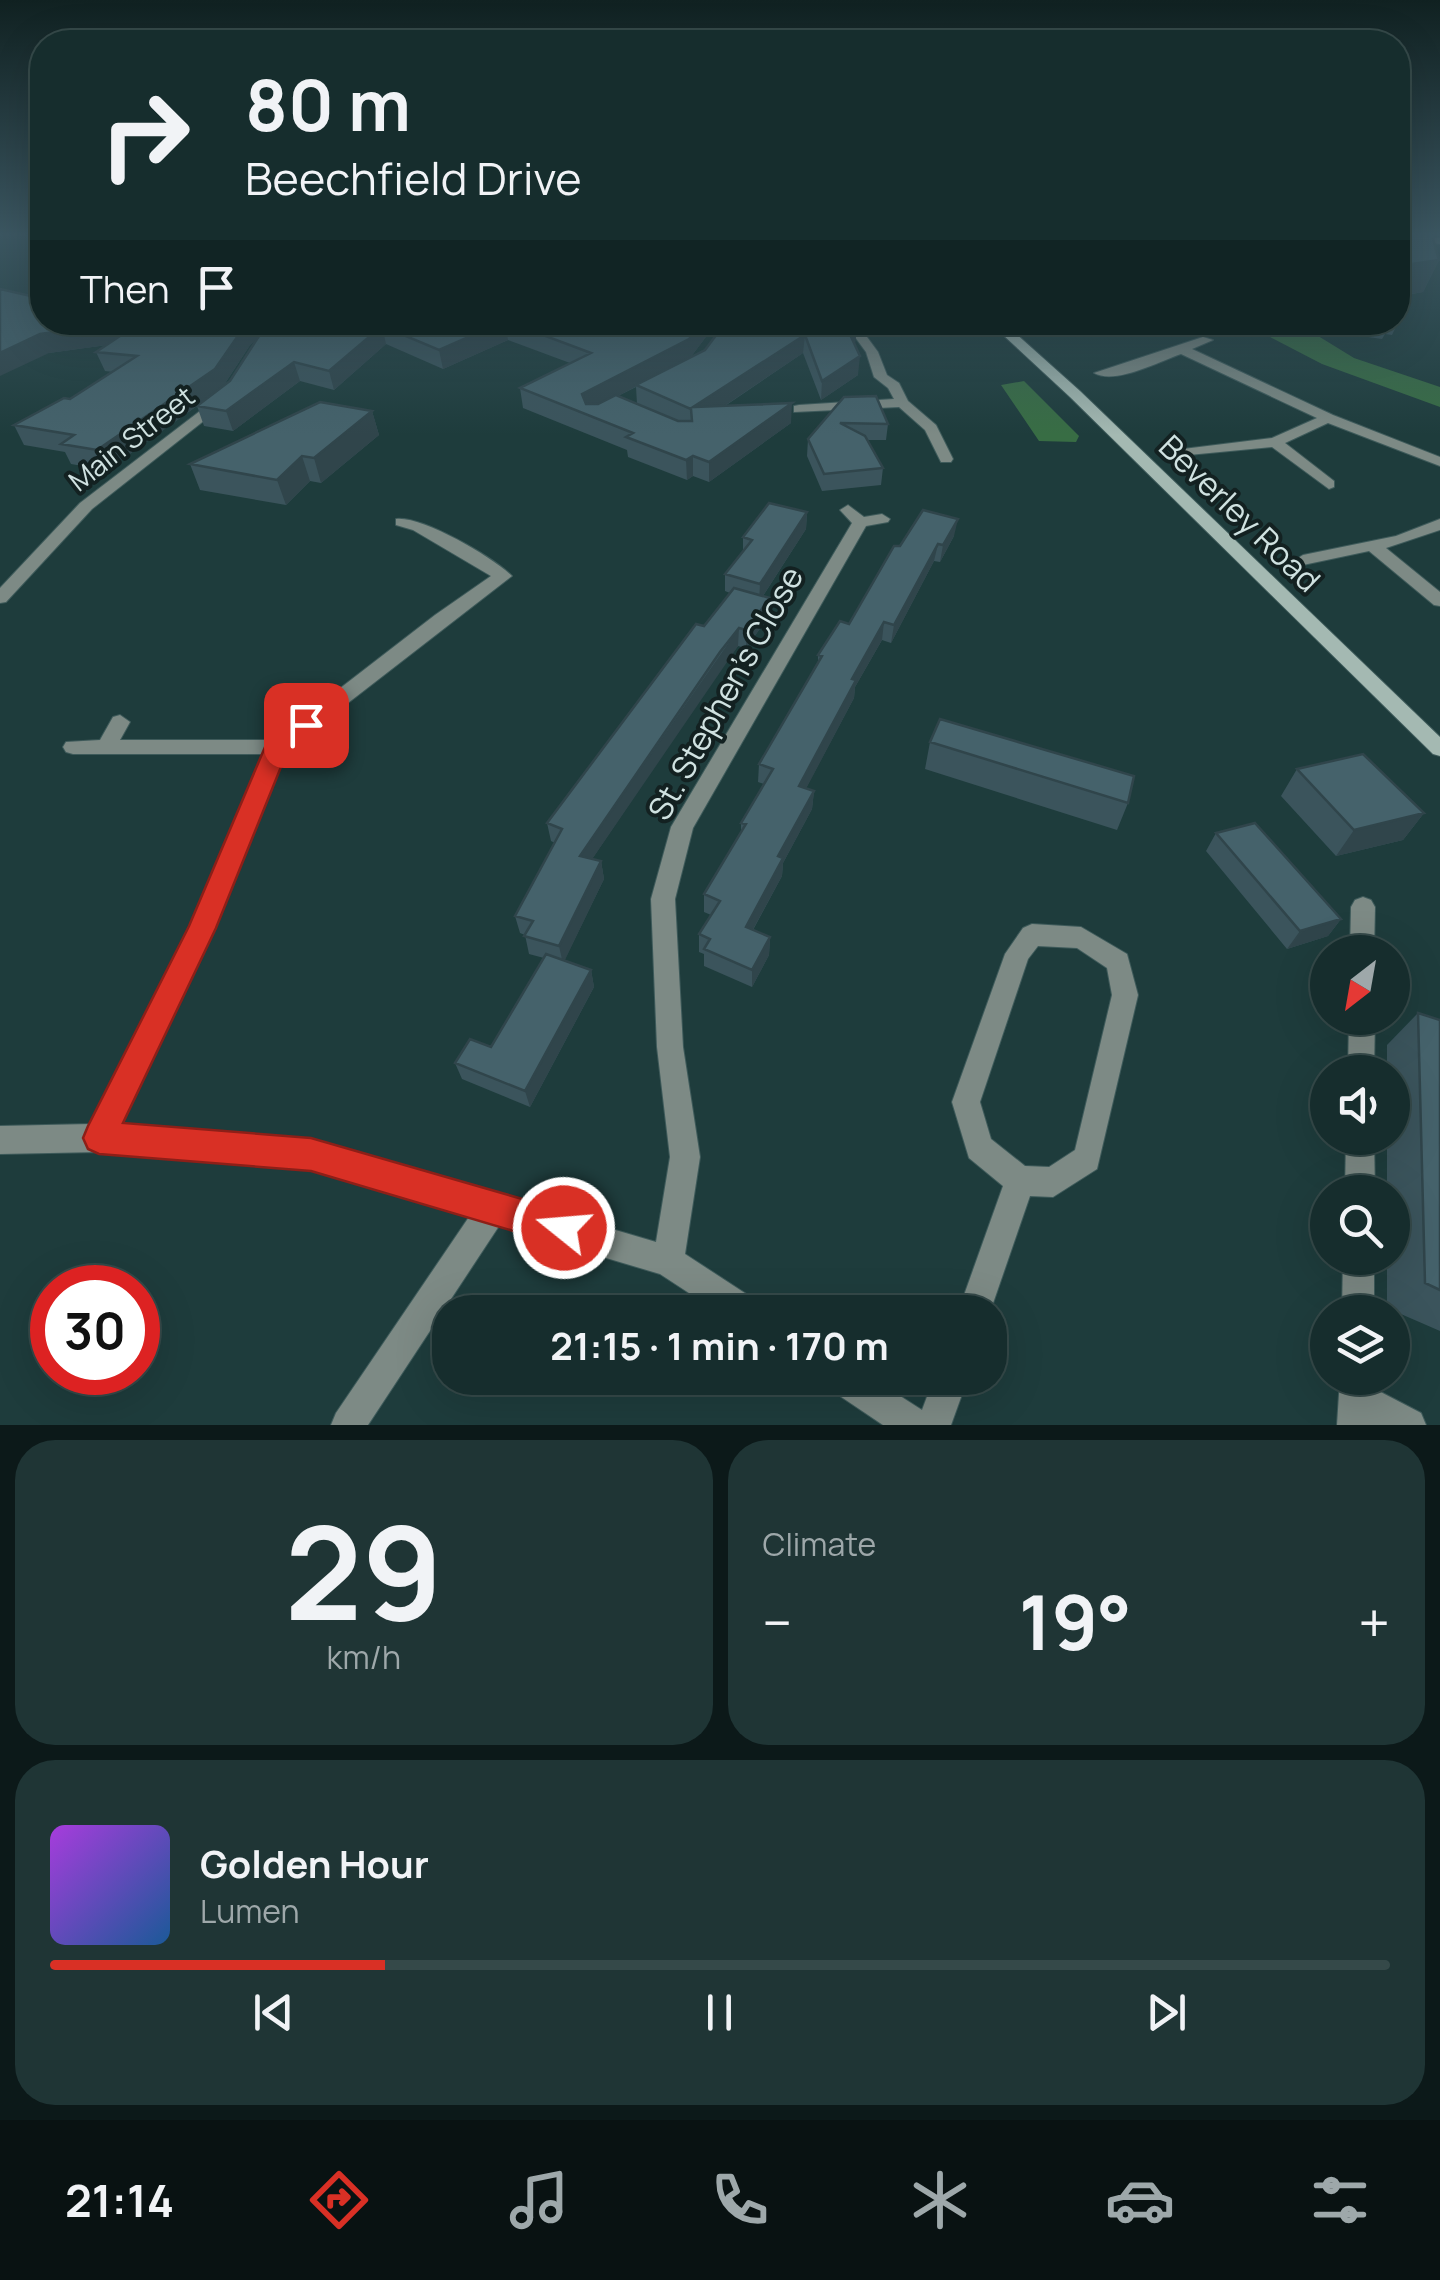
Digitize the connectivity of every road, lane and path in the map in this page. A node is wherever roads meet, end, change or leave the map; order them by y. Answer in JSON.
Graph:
{"nodes":[{"id":1,"x":860,"y":335,"type":"edge"},
{"id":2,"x":1009,"y":335,"type":"edge"},
{"id":3,"x":1207,"y":340,"type":"dead end"},
{"id":4,"x":1183,"y":350,"type":"junction"},
{"id":5,"x":1100,"y":373,"type":"dead end"},
{"id":6,"x":236,"y":386,"type":"edge"},
{"id":7,"x":902,"y":403,"type":"junction"},
{"id":8,"x":799,"y":409,"type":"dead end"},
{"id":9,"x":1328,"y":418,"type":"junction"},
{"id":10,"x":1275,"y":442,"type":"junction"},
{"id":11,"x":1183,"y":453,"type":"dead end"},
{"id":12,"x":946,"y":459,"type":"dead end"},
{"id":13,"x":1440,"y":462,"type":"edge"},
{"id":14,"x":1328,"y":484,"type":"dead end"},
{"id":15,"x":863,"y":517,"type":"dead end"},
{"id":16,"x":416,"y":522,"type":"dead end"},
{"id":17,"x":1440,"y":524,"type":"edge"},
{"id":18,"x":1373,"y":546,"type":"junction"},
{"id":19,"x":1302,"y":560,"type":"dead end"},
{"id":20,"x":2,"y":592,"type":"edge"},
{"id":21,"x":1440,"y":601,"type":"edge"},
{"id":22,"x":120,"y":722,"type":"dead end"},
{"id":23,"x":73,"y":747,"type":"dead end"},
{"id":24,"x":106,"y":747,"type":"junction"},
{"id":25,"x":277,"y":747,"type":"junction"},
{"id":26,"x":1440,"y":749,"type":"edge"},
{"id":27,"x":1363,"y":907,"type":"dead end"},
{"id":28,"x":1362,"y":935,"type":"edge"},
{"id":29,"x":99,"y":1138,"type":"junction"},
{"id":30,"x":0,"y":1140,"type":"edge"},
{"id":31,"x":1020,"y":1180,"type":"junction"},
{"id":32,"x":495,"y":1206,"type":"junction"},
{"id":33,"x":668,"y":1261,"type":"junction"},
{"id":34,"x":720,"y":1295,"type":"edge"},
{"id":35,"x":980,"y":1295,"type":"edge"},
{"id":36,"x":869,"y":1395,"type":"edge"},
{"id":37,"x":945,"y":1395,"type":"edge"},
{"id":38,"x":1356,"y":1400,"type":"edge"},
{"id":39,"x":348,"y":1425,"type":"edge"},
{"id":40,"x":914,"y":1425,"type":"edge"},
{"id":41,"x":934,"y":1425,"type":"edge"},
{"id":42,"x":1408,"y":1425,"type":"edge"}],
"edges":[{"from":1,"to":7,"type":"street"},
{"from":2,"to":26,"type":"main road","name":"Beverley Road"},
{"from":3,"to":4,"type":"street"},
{"from":4,"to":5,"type":"street"},
{"from":4,"to":9,"type":"street"},
{"from":6,"to":20,"type":"street","name":"Main Street"},
{"from":7,"to":8,"type":"street"},
{"from":7,"to":12,"type":"street"},
{"from":9,"to":10,"type":"street"},
{"from":9,"to":13,"type":"street"},
{"from":10,"to":11,"type":"street"},
{"from":10,"to":14,"type":"street"},
{"from":15,"to":33,"type":"street","name":"St. Stephen's Close"},
{"from":16,"to":25,"type":"street"},
{"from":17,"to":18,"type":"street"},
{"from":18,"to":19,"type":"street"},
{"from":18,"to":21,"type":"street"},
{"from":22,"to":24,"type":"street"},
{"from":23,"to":24,"type":"street"},
{"from":24,"to":25,"type":"street"},
{"from":25,"to":29,"type":"street"},
{"from":27,"to":28,"type":"street"},
{"from":29,"to":30,"type":"street"},
{"from":29,"to":32,"type":"street"},
{"from":31,"to":31,"type":"street"},
{"from":31,"to":35,"type":"street"},
{"from":32,"to":33,"type":"street"},
{"from":32,"to":39,"type":"street"},
{"from":33,"to":34,"type":"street"},
{"from":36,"to":40,"type":"street"},
{"from":37,"to":41,"type":"street"},
{"from":38,"to":42,"type":"street"}]}
